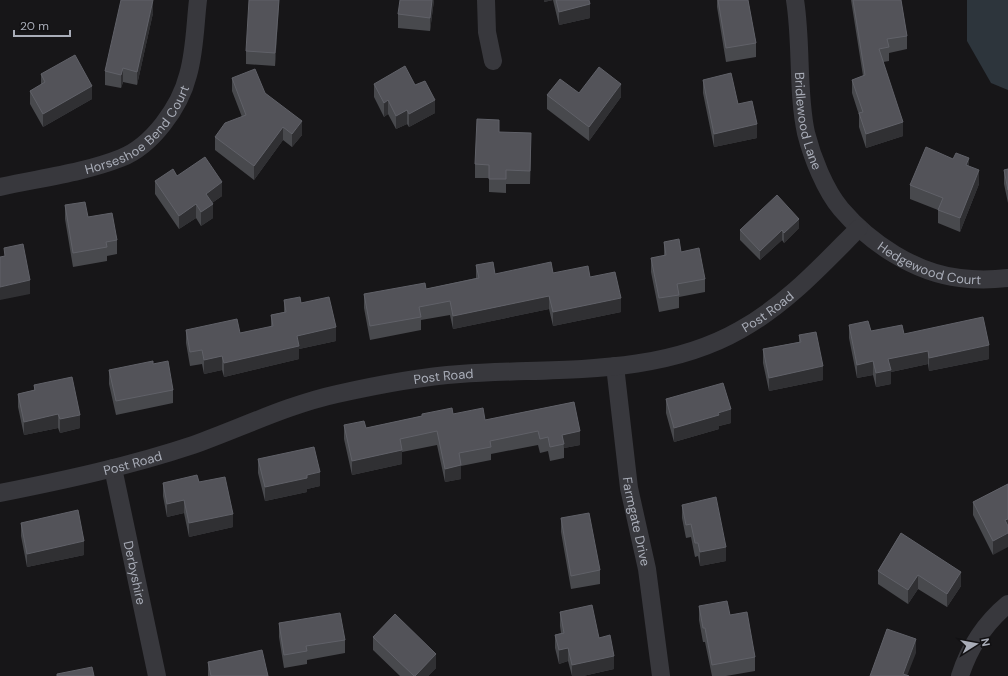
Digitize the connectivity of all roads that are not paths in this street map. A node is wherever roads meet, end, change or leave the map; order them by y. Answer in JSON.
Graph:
{"nodes":[{"id":1,"x":198,"y":0,"type":"edge"},
{"id":2,"x":486,"y":0,"type":"edge"},
{"id":3,"x":795,"y":0,"type":"edge"},
{"id":4,"x":493,"y":61,"type":"dead end"},
{"id":5,"x":0,"y":186,"type":"edge"},
{"id":6,"x":859,"y":228,"type":"junction"},
{"id":7,"x":1008,"y":278,"type":"edge"},
{"id":8,"x":615,"y":366,"type":"junction"},
{"id":9,"x":113,"y":468,"type":"junction"},
{"id":10,"x":0,"y":492,"type":"edge"},
{"id":11,"x":1008,"y":604,"type":"edge"},
{"id":12,"x":157,"y":676,"type":"edge"},
{"id":13,"x":661,"y":676,"type":"edge"},
{"id":14,"x":960,"y":676,"type":"edge"}],
"edges":[{"from":1,"to":5,"type":"street","name":"Horseshoe Bend Court"},
{"from":2,"to":4,"type":"street"},
{"from":3,"to":6,"type":"street","name":"Bridlewood Lane"},
{"from":6,"to":7,"type":"street","name":"Hedgewood Court"},
{"from":6,"to":8,"type":"street","name":"Post Road"},
{"from":8,"to":9,"type":"street","name":"Post Road"},
{"from":8,"to":13,"type":"street","name":"Farmgate Drive"},
{"from":9,"to":10,"type":"street","name":"Post Road"},
{"from":9,"to":12,"type":"street","name":"Derbyshire"},
{"from":11,"to":14,"type":"street"}]}
